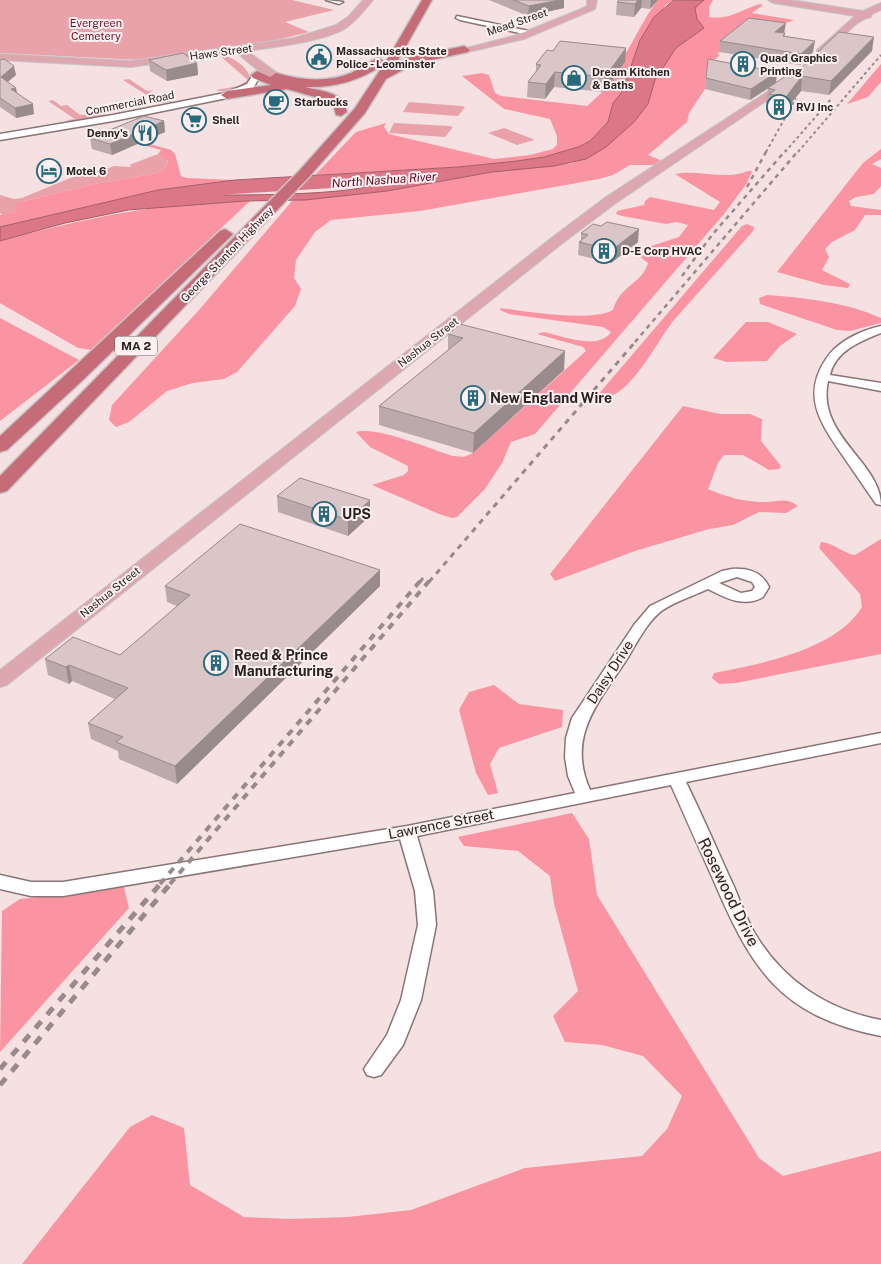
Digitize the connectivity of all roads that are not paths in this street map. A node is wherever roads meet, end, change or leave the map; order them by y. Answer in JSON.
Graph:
{"nodes":[{"id":1,"x":330,"y":0,"type":"edge"},
{"id":2,"x":379,"y":0,"type":"edge"},
{"id":3,"x":415,"y":0,"type":"edge"},
{"id":4,"x":427,"y":0,"type":"edge"},
{"id":5,"x":579,"y":0,"type":"edge"},
{"id":6,"x":592,"y":0,"type":"edge"},
{"id":7,"x":773,"y":0,"type":"edge"},
{"id":8,"x":339,"y":2,"type":"dead end"},
{"id":9,"x":367,"y":2,"type":"edge"},
{"id":10,"x":881,"y":6,"type":"edge"},
{"id":11,"x":576,"y":14,"type":"junction"},
{"id":12,"x":863,"y":14,"type":"junction"},
{"id":13,"x":881,"y":16,"type":"edge"},
{"id":14,"x":460,"y":18,"type":"dead end"},
{"id":15,"x":529,"y":33,"type":"junction"},
{"id":16,"x":276,"y":44,"type":"junction"},
{"id":17,"x":412,"y":44,"type":"junction"},
{"id":18,"x":236,"y":50,"type":"junction"},
{"id":19,"x":464,"y":50,"type":"junction"},
{"id":20,"x":0,"y":57,"type":"edge"},
{"id":21,"x":379,"y":62,"type":"junction"},
{"id":22,"x":260,"y":73,"type":"junction"},
{"id":23,"x":276,"y":77,"type":"joint"},
{"id":24,"x":381,"y":79,"type":"junction"},
{"id":25,"x":292,"y":87,"type":"junction"},
{"id":26,"x":226,"y":95,"type":"junction"},
{"id":27,"x":341,"y":112,"type":"junction"},
{"id":28,"x":0,"y":137,"type":"edge"},
{"id":29,"x":294,"y":170,"type":"junction"},
{"id":30,"x":881,"y":330,"type":"edge"},
{"id":31,"x":823,"y":377,"type":"junction"},
{"id":32,"x":881,"y":387,"type":"edge"},
{"id":33,"x":0,"y":446,"type":"edge"},
{"id":34,"x":0,"y":487,"type":"edge"},
{"id":35,"x":881,"y":501,"type":"edge"},
{"id":36,"x":708,"y":583,"type":"dead end"},
{"id":37,"x":0,"y":680,"type":"edge"},
{"id":38,"x":881,"y":738,"type":"edge"},
{"id":39,"x":676,"y":778,"type":"junction"},
{"id":40,"x":584,"y":795,"type":"junction"},
{"id":41,"x":406,"y":832,"type":"junction"},
{"id":42,"x":2,"y":887,"type":"edge"},
{"id":43,"x":881,"y":1028,"type":"edge"},
{"id":44,"x":374,"y":1069,"type":"dead end"}],
"edges":[{"from":1,"to":8,"type":"street"},
{"from":2,"to":9,"type":"main road"},
{"from":3,"to":21,"type":"highway","name":"George Stanton Highway","number":"MA 2"},
{"from":4,"to":17,"type":"highway","name":"George Stanton Highway","number":"MA 2"},
{"from":5,"to":11,"type":"main road"},
{"from":6,"to":11,"type":"main road","name":"Mead Street"},
{"from":7,"to":12,"type":"main road"},
{"from":9,"to":16,"type":"main road","name":"Haws Street"},
{"from":10,"to":12,"type":"main road","name":"Nashua Street"},
{"from":11,"to":15,"type":"main road","name":"Mead Street"},
{"from":12,"to":13,"type":"main road"},
{"from":12,"to":37,"type":"main road","name":"Nashua Street"},
{"from":14,"to":15,"type":"street"},
{"from":15,"to":19,"type":"main road","name":"Mead Street"},
{"from":16,"to":18,"type":"main road","name":"Haws Street"},
{"from":16,"to":22,"type":"main road"},
{"from":17,"to":19,"type":"highway"},
{"from":17,"to":24,"type":"highway","name":"George Stanton Highway","number":"MA 2"},
{"from":18,"to":20,"type":"main road","name":"Haws Street"},
{"from":18,"to":22,"type":"main road"},
{"from":19,"to":24,"type":"highway"},
{"from":21,"to":23,"type":"highway"},
{"from":21,"to":27,"type":"highway","name":"George Stanton Highway","number":"MA 2"},
{"from":22,"to":23,"type":"main road"},
{"from":22,"to":25,"type":"highway"},
{"from":22,"to":26,"type":"street","name":"Commercial Road"},
{"from":24,"to":29,"type":"highway","name":"George Stanton Highway","number":"MA 2"},
{"from":25,"to":26,"type":"highway"},
{"from":25,"to":27,"type":"highway"},
{"from":26,"to":28,"type":"street","name":"Commercial Road"},
{"from":27,"to":29,"type":"highway","name":"George Stanton Highway","number":"MA 2"},
{"from":29,"to":33,"type":"highway","name":"George Stanton Highway","number":"MA 2"},
{"from":29,"to":34,"type":"highway","name":"George Stanton Highway","number":"MA 2"},
{"from":30,"to":31,"type":"street"},
{"from":31,"to":32,"type":"street"},
{"from":31,"to":35,"type":"street"},
{"from":36,"to":40,"type":"street","name":"Daisy Drive"},
{"from":38,"to":39,"type":"street","name":"Lawrence Street"},
{"from":39,"to":40,"type":"street","name":"Lawrence Street"},
{"from":39,"to":43,"type":"street","name":"Rosewood Drive"},
{"from":40,"to":41,"type":"street","name":"Lawrence Street"},
{"from":41,"to":42,"type":"street","name":"Lawrence Street"},
{"from":41,"to":44,"type":"street"}]}
